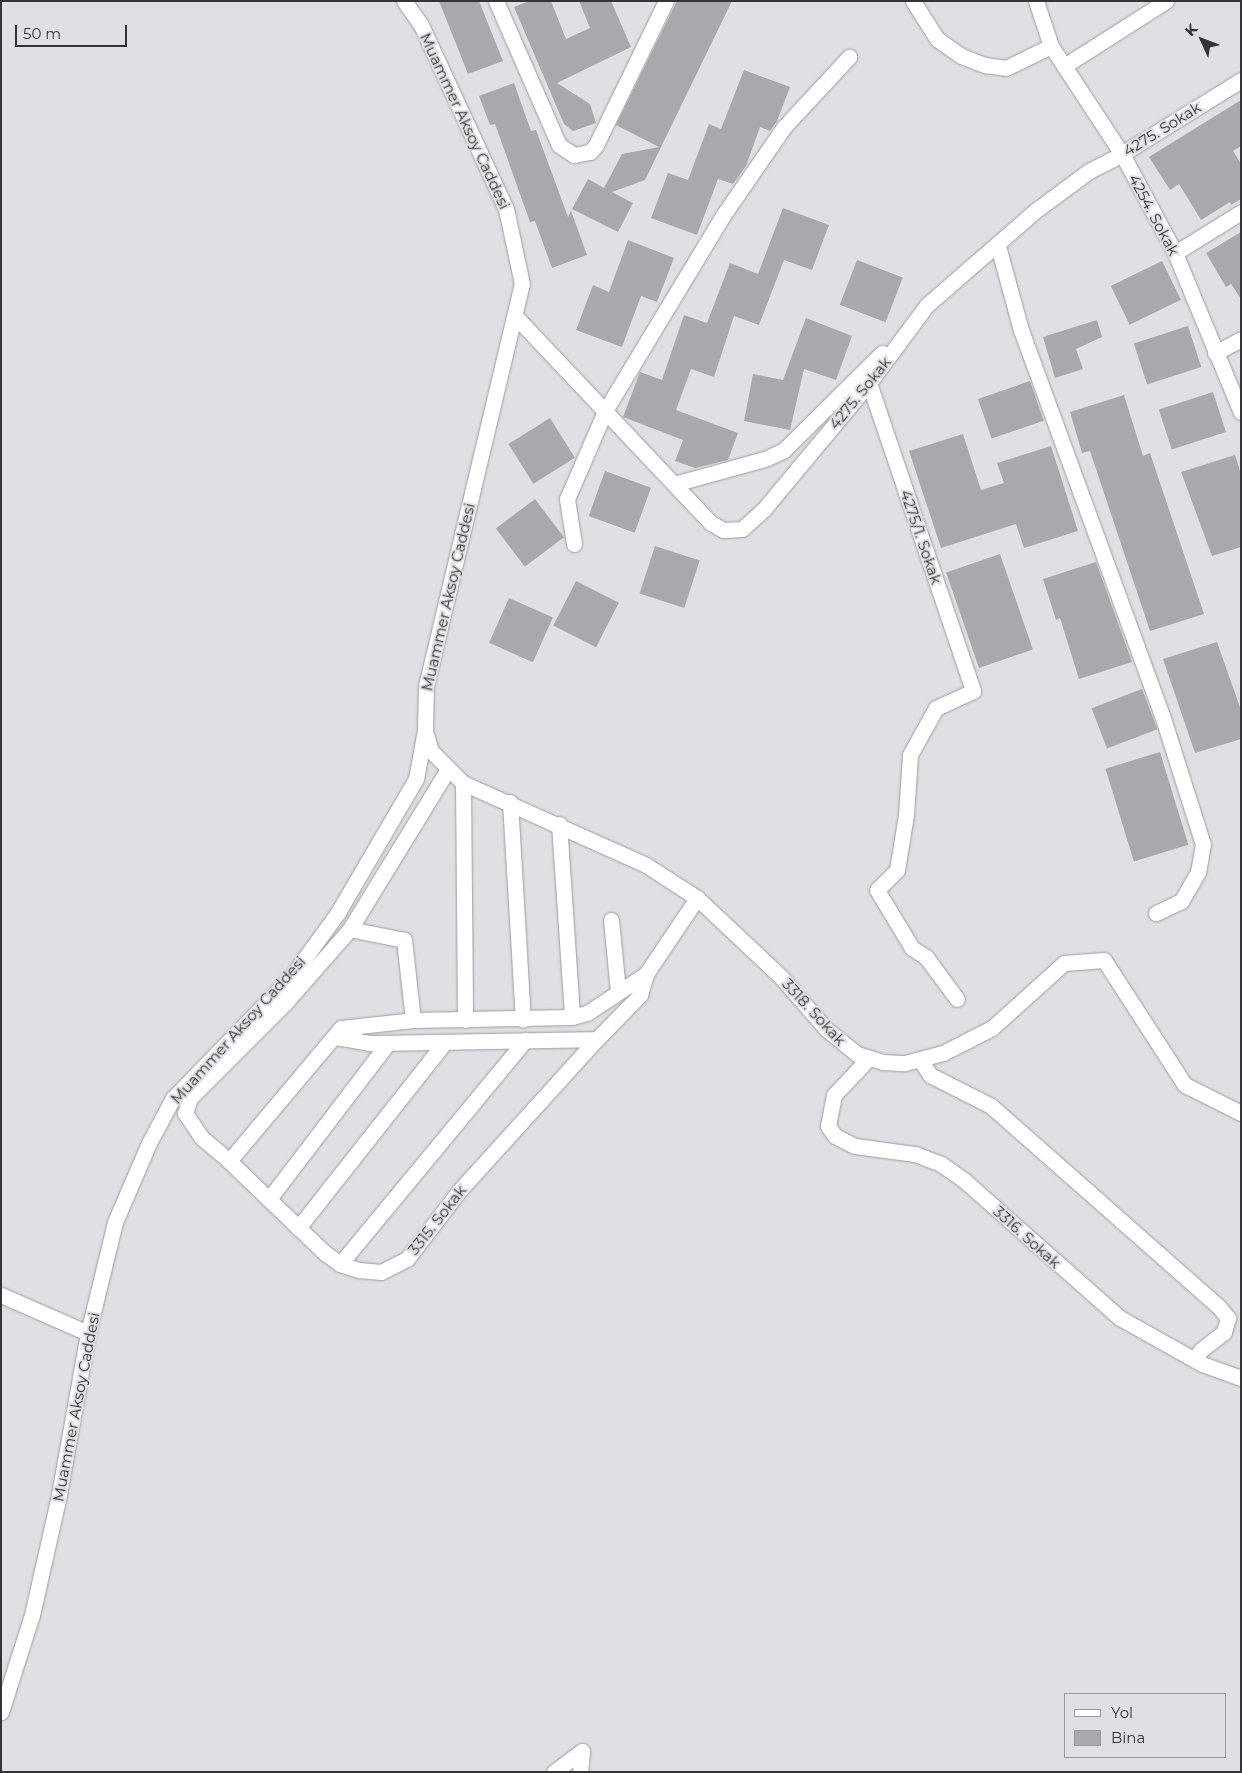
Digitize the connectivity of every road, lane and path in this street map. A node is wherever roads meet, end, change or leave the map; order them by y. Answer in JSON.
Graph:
{"nodes":[{"id":1,"x":404,"y":1,"type":"edge"},
{"id":2,"x":496,"y":1,"type":"edge"},
{"id":3,"x":666,"y":1,"type":"edge"},
{"id":4,"x":913,"y":1,"type":"edge"},
{"id":5,"x":1036,"y":1,"type":"edge"},
{"id":6,"x":1166,"y":1,"type":"edge"},
{"id":7,"x":1051,"y":46,"type":"junction"},
{"id":8,"x":849,"y":57,"type":"dead end"},
{"id":9,"x":1064,"y":66,"type":"junction"},
{"id":10,"x":1241,"y":80,"type":"edge"},
{"id":11,"x":1122,"y":154,"type":"junction"},
{"id":12,"x":1241,"y":212,"type":"edge"},
{"id":13,"x":998,"y":246,"type":"junction"},
{"id":14,"x":1175,"y":253,"type":"junction"},
{"id":15,"x":927,"y":305,"type":"junction"},
{"id":16,"x":515,"y":316,"type":"junction"},
{"id":17,"x":1241,"y":339,"type":"edge"},
{"id":18,"x":1215,"y":353,"type":"junction"},
{"id":19,"x":869,"y":383,"type":"junction"},
{"id":20,"x":605,"y":411,"type":"junction"},
{"id":21,"x":1241,"y":412,"type":"edge"},
{"id":22,"x":674,"y":484,"type":"junction"},
{"id":23,"x":574,"y":544,"type":"dead end"},
{"id":24,"x":425,"y":730,"type":"junction"},
{"id":25,"x":448,"y":771,"type":"junction"},
{"id":26,"x":464,"y":783,"type":"junction"},
{"id":27,"x":510,"y":802,"type":"junction"},
{"id":28,"x":559,"y":824,"type":"junction"},
{"id":29,"x":697,"y":898,"type":"junction"},
{"id":30,"x":1156,"y":913,"type":"dead end"},
{"id":31,"x":611,"y":920,"type":"dead end"},
{"id":32,"x":350,"y":929,"type":"junction"},
{"id":33,"x":646,"y":974,"type":"junction"},
{"id":34,"x":618,"y":991,"type":"junction"},
{"id":35,"x":957,"y":1000,"type":"dead end"},
{"id":36,"x":572,"y":1016,"type":"junction"},
{"id":37,"x":413,"y":1020,"type":"junction"},
{"id":38,"x":465,"y":1020,"type":"junction"},
{"id":39,"x":523,"y":1020,"type":"junction"},
{"id":40,"x":336,"y":1037,"type":"junction"},
{"id":41,"x":597,"y":1039,"type":"junction"},
{"id":42,"x":525,"y":1040,"type":"junction"},
{"id":43,"x":445,"y":1042,"type":"junction"},
{"id":44,"x":388,"y":1043,"type":"junction"},
{"id":45,"x":868,"y":1059,"type":"junction"},
{"id":46,"x":921,"y":1060,"type":"junction"},
{"id":47,"x":1241,"y":1113,"type":"edge"},
{"id":48,"x":229,"y":1162,"type":"junction"},
{"id":49,"x":269,"y":1199,"type":"junction"},
{"id":50,"x":298,"y":1228,"type":"junction"},
{"id":51,"x":340,"y":1264,"type":"junction"},
{"id":52,"x":1,"y":1296,"type":"edge"},
{"id":53,"x":88,"y":1333,"type":"junction"},
{"id":54,"x":1195,"y":1358,"type":"junction"},
{"id":55,"x":1241,"y":1378,"type":"edge"},
{"id":56,"x":1,"y":1712,"type":"edge"},
{"id":57,"x":554,"y":1772,"type":"edge"},
{"id":58,"x":580,"y":1772,"type":"edge"}],
"edges":[{"from":1,"to":16,"type":"street","name":"Muammer Aksoy Caddesi"},
{"from":2,"to":3,"type":"street"},
{"from":4,"to":7,"type":"street"},
{"from":5,"to":7,"type":"street","name":"4254. Sokak"},
{"from":6,"to":9,"type":"street"},
{"from":7,"to":9,"type":"street","name":"4254. Sokak"},
{"from":8,"to":20,"type":"street"},
{"from":9,"to":11,"type":"street","name":"4254. Sokak"},
{"from":10,"to":11,"type":"street","name":"4275. Sokak"},
{"from":11,"to":13,"type":"street","name":"4275. Sokak"},
{"from":11,"to":14,"type":"street","name":"4254. Sokak"},
{"from":12,"to":14,"type":"street"},
{"from":13,"to":15,"type":"street","name":"4275. Sokak"},
{"from":13,"to":30,"type":"street"},
{"from":14,"to":18,"type":"street","name":"4254. Sokak"},
{"from":15,"to":19,"type":"street","name":"4275. Sokak"},
{"from":15,"to":22,"type":"street"},
{"from":16,"to":20,"type":"street","name":"4275. Sokak"},
{"from":16,"to":24,"type":"street","name":"Muammer Aksoy Caddesi"},
{"from":17,"to":18,"type":"street"},
{"from":18,"to":21,"type":"street","name":"4254. Sokak"},
{"from":19,"to":22,"type":"street","name":"4275. Sokak"},
{"from":19,"to":35,"type":"street","name":"4275/1. Sokak"},
{"from":20,"to":22,"type":"street","name":"4275. Sokak"},
{"from":20,"to":23,"type":"street"},
{"from":24,"to":25,"type":"street","name":"3318. Sokak"},
{"from":24,"to":53,"type":"street","name":"Muammer Aksoy Caddesi"},
{"from":25,"to":26,"type":"street","name":"3318. Sokak"},
{"from":25,"to":32,"type":"street"},
{"from":26,"to":27,"type":"street","name":"3318. Sokak"},
{"from":26,"to":38,"type":"street"},
{"from":27,"to":28,"type":"street","name":"3318. Sokak"},
{"from":27,"to":39,"type":"street"},
{"from":28,"to":29,"type":"street","name":"3318. Sokak"},
{"from":28,"to":36,"type":"street"},
{"from":29,"to":33,"type":"street"},
{"from":29,"to":45,"type":"street","name":"3318. Sokak"},
{"from":31,"to":34,"type":"street"},
{"from":32,"to":37,"type":"street"},
{"from":32,"to":48,"type":"street","name":"3315. Sokak"},
{"from":33,"to":34,"type":"street"},
{"from":33,"to":41,"type":"street","name":"3315. Sokak"},
{"from":34,"to":36,"type":"street"},
{"from":36,"to":39,"type":"street"},
{"from":37,"to":38,"type":"street"},
{"from":37,"to":40,"type":"street"},
{"from":38,"to":39,"type":"street"},
{"from":40,"to":44,"type":"street"},
{"from":40,"to":48,"type":"street"},
{"from":41,"to":42,"type":"street"},
{"from":41,"to":51,"type":"street","name":"3315. Sokak"},
{"from":42,"to":43,"type":"street"},
{"from":42,"to":51,"type":"street"},
{"from":43,"to":44,"type":"street"},
{"from":43,"to":50,"type":"street"},
{"from":44,"to":49,"type":"street"},
{"from":45,"to":46,"type":"street","name":"3318. Sokak"},
{"from":45,"to":54,"type":"street","name":"3316. Sokak"},
{"from":46,"to":47,"type":"street","name":"3318. Sokak"},
{"from":46,"to":54,"type":"street"},
{"from":48,"to":49,"type":"street","name":"3315. Sokak"},
{"from":49,"to":50,"type":"street","name":"3315. Sokak"},
{"from":50,"to":51,"type":"street","name":"3315. Sokak"},
{"from":52,"to":53,"type":"street"},
{"from":53,"to":56,"type":"street","name":"Muammer Aksoy Caddesi"},
{"from":54,"to":55,"type":"street","name":"3316. Sokak"},
{"from":57,"to":58,"type":"street"}]}
